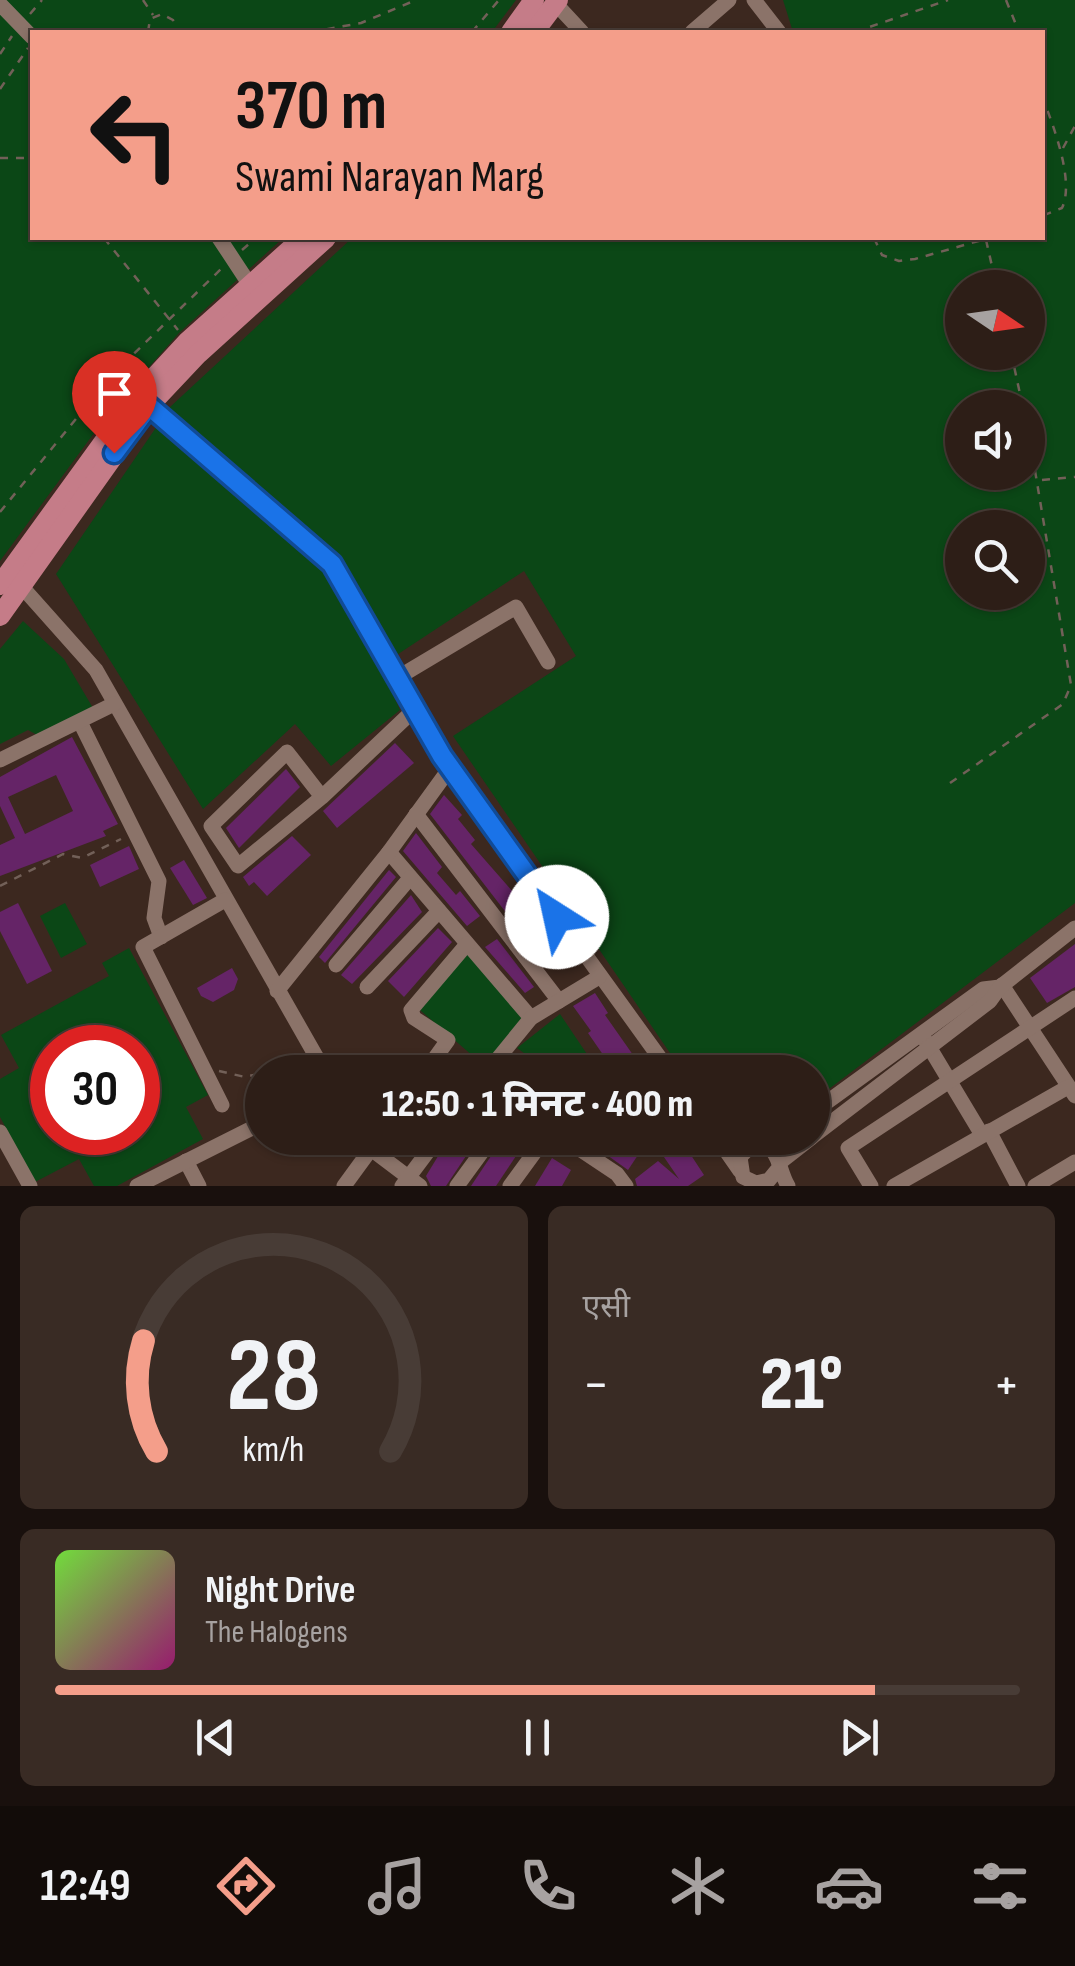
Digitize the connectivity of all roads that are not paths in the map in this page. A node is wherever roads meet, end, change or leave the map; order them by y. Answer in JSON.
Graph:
{"nodes":[{"id":1,"x":730,"y":0,"type":"edge"},
{"id":2,"x":754,"y":0,"type":"edge"},
{"id":3,"x":549,"y":1,"type":"edge"},
{"id":4,"x":0,"y":4,"type":"edge"},
{"id":5,"x":513,"y":30,"type":"edge"},
{"id":6,"x":535,"y":30,"type":"edge"},
{"id":7,"x":580,"y":30,"type":"edge"},
{"id":8,"x":694,"y":30,"type":"edge"},
{"id":9,"x":778,"y":30,"type":"edge"},
{"id":10,"x":29,"y":35,"type":"edge"},
{"id":11,"x":220,"y":240,"type":"edge"},
{"id":12,"x":301,"y":240,"type":"edge"},
{"id":13,"x":324,"y":240,"type":"edge"},
{"id":14,"x":250,"y":285,"type":"junction"},
{"id":15,"x":143,"y":401,"type":"junction"},
{"id":16,"x":10,"y":581,"type":"edge"},
{"id":17,"x":0,"y":616,"type":"edge"},
{"id":18,"x":548,"y":662,"type":"dead end"},
{"id":19,"x":398,"y":678,"type":"junction"},
{"id":20,"x":114,"y":704,"type":"junction"},
{"id":21,"x":416,"y":709,"type":"junction"},
{"id":22,"x":80,"y":722,"type":"junction"},
{"id":23,"x":0,"y":760,"type":"edge"},
{"id":24,"x":450,"y":768,"type":"junction"},
{"id":25,"x":322,"y":797,"type":"junction"},
{"id":26,"x":416,"y":814,"type":"junction"},
{"id":27,"x":389,"y":852,"type":"junction"},
{"id":28,"x":410,"y":878,"type":"junction"},
{"id":29,"x":225,"y":900,"type":"junction"},
{"id":30,"x":439,"y":911,"type":"junction"},
{"id":31,"x":1075,"y":928,"type":"edge"},
{"id":32,"x":161,"y":937,"type":"junction"},
{"id":33,"x":467,"y":944,"type":"junction"},
{"id":34,"x":336,"y":965,"type":"dead end"},
{"id":35,"x":599,"y":977,"type":"junction"},
{"id":36,"x":1001,"y":986,"type":"junction"},
{"id":37,"x":367,"y":987,"type":"dead end"},
{"id":38,"x":277,"y":991,"type":"junction"},
{"id":39,"x":1075,"y":998,"type":"edge"},
{"id":40,"x":559,"y":1001,"type":"junction"},
{"id":41,"x":530,"y":1018,"type":"junction"},
{"id":42,"x":1028,"y":1030,"type":"junction"},
{"id":43,"x":925,"y":1041,"type":"junction"},
{"id":44,"x":315,"y":1055,"type":"edge"},
{"id":45,"x":437,"y":1055,"type":"edge"},
{"id":46,"x":501,"y":1055,"type":"edge"},
{"id":47,"x":657,"y":1055,"type":"edge"},
{"id":48,"x":950,"y":1079,"type":"junction"},
{"id":49,"x":1072,"y":1092,"type":"edge"},
{"id":50,"x":830,"y":1102,"type":"edge"},
{"id":51,"x":222,"y":1105,"type":"dead end"},
{"id":52,"x":830,"y":1122,"type":"edge"},
{"id":53,"x":245,"y":1131,"type":"edge"},
{"id":54,"x":986,"y":1133,"type":"junction"},
{"id":55,"x":3,"y":1143,"type":"edge"},
{"id":56,"x":363,"y":1155,"type":"edge"},
{"id":57,"x":385,"y":1155,"type":"edge"},
{"id":58,"x":427,"y":1155,"type":"edge"},
{"id":59,"x":480,"y":1155,"type":"edge"},
{"id":60,"x":533,"y":1155,"type":"edge"},
{"id":61,"x":588,"y":1155,"type":"edge"},
{"id":62,"x":731,"y":1155,"type":"edge"},
{"id":63,"x":744,"y":1155,"type":"edge"},
{"id":64,"x":771,"y":1155,"type":"edge"},
{"id":65,"x":791,"y":1155,"type":"edge"},
{"id":66,"x":186,"y":1161,"type":"junction"},
{"id":67,"x":1075,"y":1162,"type":"edge"},
{"id":68,"x":778,"y":1166,"type":"junction"},
{"id":69,"x":752,"y":1181,"type":"edge"},
{"id":70,"x":410,"y":1183,"type":"edge"},
{"id":71,"x":28,"y":1185,"type":"edge"},
{"id":72,"x":137,"y":1186,"type":"edge"},
{"id":73,"x":199,"y":1186,"type":"edge"},
{"id":74,"x":344,"y":1186,"type":"edge"},
{"id":75,"x":458,"y":1186,"type":"edge"},
{"id":76,"x":510,"y":1186,"type":"edge"},
{"id":77,"x":626,"y":1186,"type":"edge"},
{"id":78,"x":788,"y":1186,"type":"edge"},
{"id":79,"x":871,"y":1186,"type":"edge"},
{"id":80,"x":894,"y":1186,"type":"edge"},
{"id":81,"x":1018,"y":1186,"type":"edge"},
{"id":82,"x":1035,"y":1186,"type":"edge"}],
"edges":[{"from":1,"to":8,"type":"street"},
{"from":2,"to":9,"type":"street"},
{"from":3,"to":5,"type":"main road"},
{"from":3,"to":6,"type":"main road"},
{"from":3,"to":7,"type":"street"},
{"from":4,"to":10,"type":"street"},
{"from":11,"to":14,"type":"street"},
{"from":12,"to":14,"type":"main road"},
{"from":13,"to":15,"type":"main road"},
{"from":14,"to":15,"type":"main road"},
{"from":15,"to":16,"type":"main road"},
{"from":15,"to":19,"type":"street"},
{"from":16,"to":17,"type":"main road"},
{"from":16,"to":20,"type":"street"},
{"from":18,"to":19,"type":"street"},
{"from":19,"to":21,"type":"street"},
{"from":20,"to":22,"type":"street"},
{"from":20,"to":29,"type":"street"},
{"from":21,"to":24,"type":"street"},
{"from":21,"to":25,"type":"street"},
{"from":22,"to":23,"type":"street"},
{"from":22,"to":32,"type":"street"},
{"from":24,"to":26,"type":"street"},
{"from":24,"to":35,"type":"street"},
{"from":25,"to":25,"type":"street"},
{"from":26,"to":27,"type":"street"},
{"from":26,"to":40,"type":"street"},
{"from":27,"to":28,"type":"street"},
{"from":27,"to":38,"type":"street"},
{"from":28,"to":30,"type":"street"},
{"from":28,"to":34,"type":"street"},
{"from":29,"to":32,"type":"street"},
{"from":29,"to":38,"type":"street"},
{"from":30,"to":33,"type":"street"},
{"from":30,"to":37,"type":"street"},
{"from":31,"to":36,"type":"street"},
{"from":32,"to":51,"type":"street"},
{"from":33,"to":41,"type":"street"},
{"from":33,"to":45,"type":"street"},
{"from":35,"to":40,"type":"street"},
{"from":35,"to":47,"type":"street"},
{"from":36,"to":42,"type":"street"},
{"from":36,"to":43,"type":"street"},
{"from":38,"to":44,"type":"street"},
{"from":39,"to":42,"type":"street"},
{"from":40,"to":41,"type":"street"},
{"from":41,"to":46,"type":"street"},
{"from":42,"to":48,"type":"street"},
{"from":42,"to":49,"type":"street"},
{"from":43,"to":48,"type":"street"},
{"from":43,"to":50,"type":"street"},
{"from":43,"to":52,"type":"street"},
{"from":48,"to":54,"type":"street"},
{"from":48,"to":79,"type":"street"},
{"from":49,"to":54,"type":"street"},
{"from":53,"to":66,"type":"street"},
{"from":54,"to":80,"type":"street"},
{"from":54,"to":81,"type":"street"},
{"from":55,"to":71,"type":"street"},
{"from":56,"to":74,"type":"street"},
{"from":57,"to":70,"type":"street"},
{"from":58,"to":70,"type":"street"},
{"from":59,"to":75,"type":"street"},
{"from":60,"to":76,"type":"street"},
{"from":61,"to":77,"type":"street"},
{"from":62,"to":69,"type":"street"},
{"from":63,"to":69,"type":"street"},
{"from":64,"to":68,"type":"street"},
{"from":65,"to":68,"type":"street"},
{"from":66,"to":72,"type":"street"},
{"from":66,"to":73,"type":"street"},
{"from":67,"to":82,"type":"street"},
{"from":68,"to":69,"type":"street"},
{"from":68,"to":78,"type":"street"}]}
